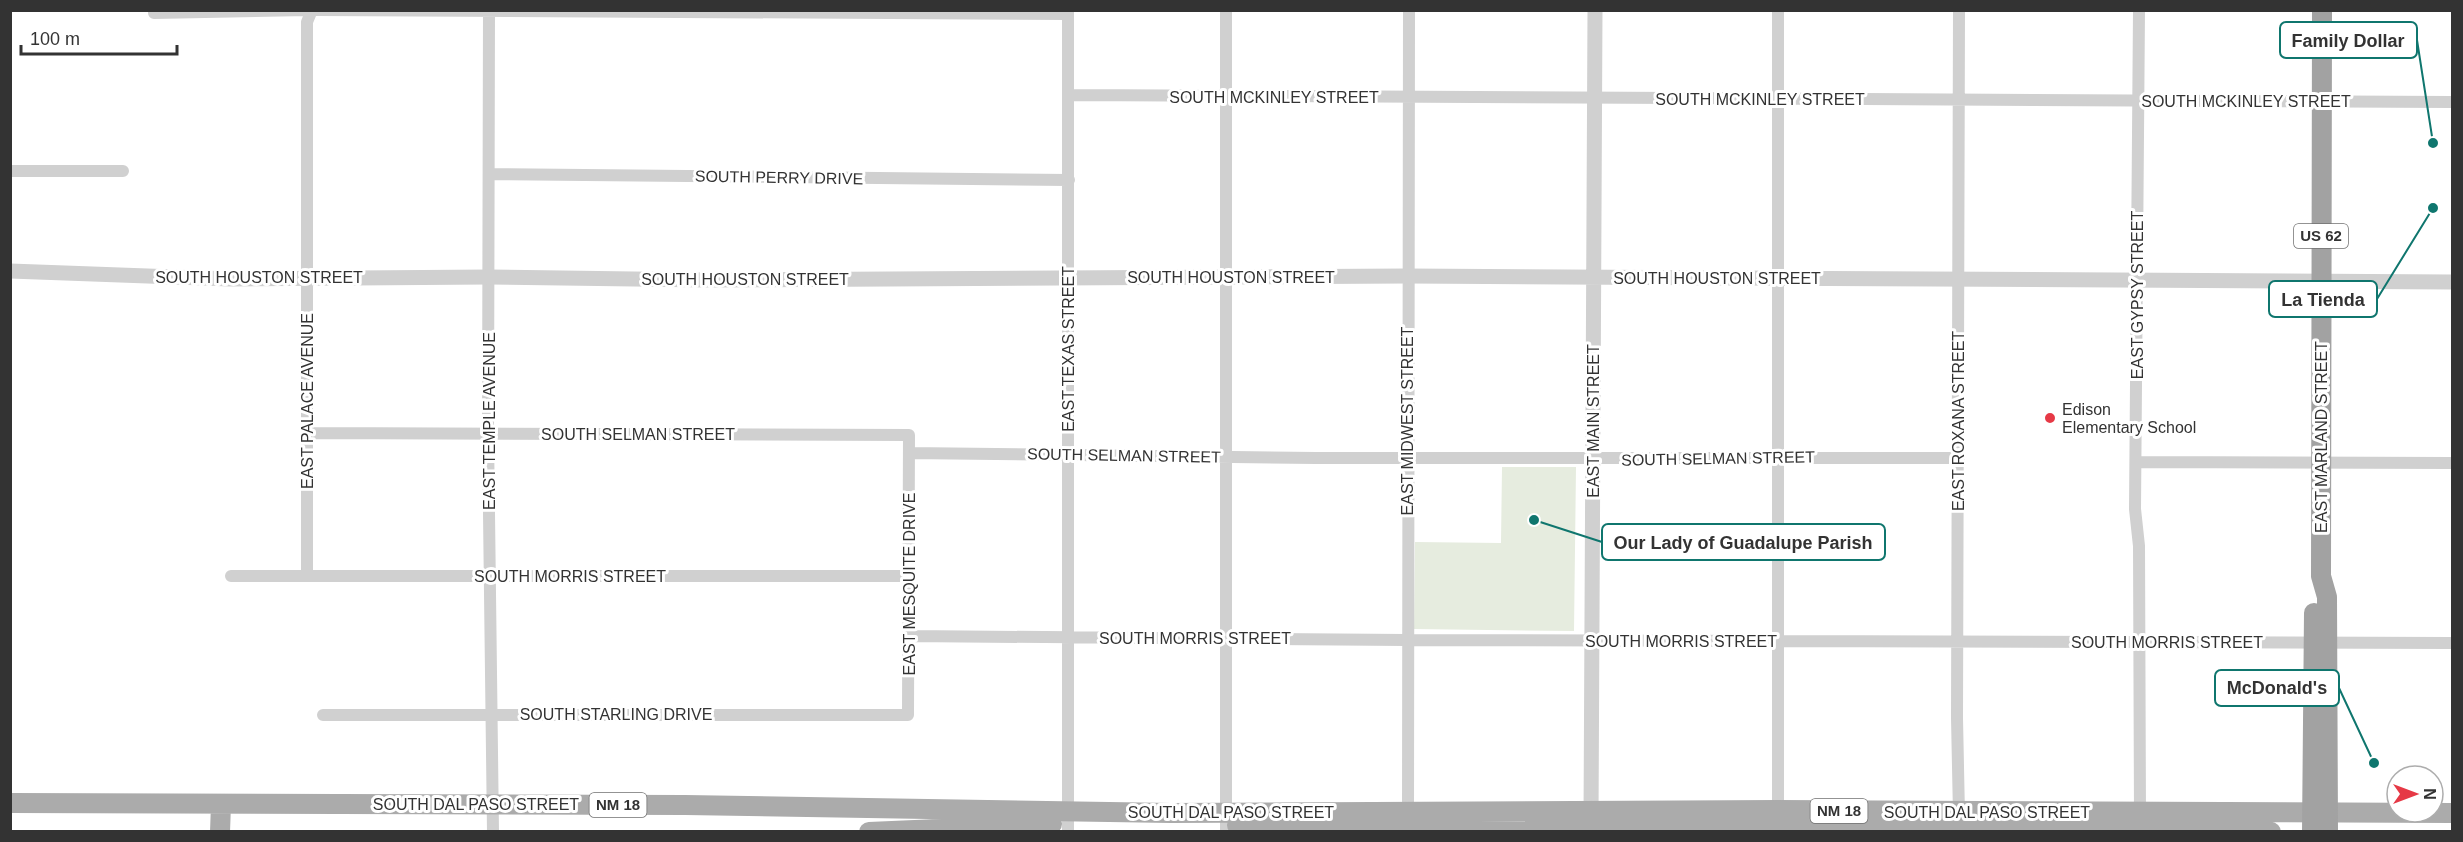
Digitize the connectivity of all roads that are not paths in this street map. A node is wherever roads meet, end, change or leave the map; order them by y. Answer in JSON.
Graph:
{"nodes":[{"id":1,"x":310,"y":10,"type":"edge"},
{"id":2,"x":317,"y":10,"type":"edge"},
{"id":3,"x":1226,"y":10,"type":"edge"},
{"id":4,"x":1408,"y":10,"type":"edge"},
{"id":5,"x":1594,"y":10,"type":"edge"},
{"id":6,"x":1778,"y":10,"type":"edge"},
{"id":7,"x":1959,"y":10,"type":"edge"},
{"id":8,"x":2139,"y":10,"type":"edge"},
{"id":9,"x":2322,"y":10,"type":"edge"},
{"id":10,"x":154,"y":12,"type":"edge"},
{"id":11,"x":489,"y":12,"type":"edge"},
{"id":12,"x":888,"y":12,"type":"edge"},
{"id":13,"x":1068,"y":12,"type":"edge"},
{"id":14,"x":1068,"y":95,"type":"junction"},
{"id":15,"x":1226,"y":96,"type":"junction"},
{"id":16,"x":1408,"y":97,"type":"junction"},
{"id":17,"x":1594,"y":98,"type":"junction"},
{"id":18,"x":1778,"y":99,"type":"junction"},
{"id":19,"x":1959,"y":100,"type":"junction"},
{"id":20,"x":2139,"y":101,"type":"junction"},
{"id":21,"x":2322,"y":102,"type":"junction"},
{"id":22,"x":2452,"y":102,"type":"edge"},
{"id":23,"x":10,"y":171,"type":"edge"},
{"id":24,"x":123,"y":171,"type":"dead end"},
{"id":25,"x":489,"y":174,"type":"junction"},
{"id":26,"x":1068,"y":180,"type":"junction"},
{"id":27,"x":10,"y":271,"type":"edge"},
{"id":28,"x":1408,"y":276,"type":"junction"},
{"id":29,"x":489,"y":277,"type":"junction"},
{"id":30,"x":1226,"y":277,"type":"junction"},
{"id":31,"x":1593,"y":277,"type":"junction"},
{"id":32,"x":1068,"y":278,"type":"junction"},
{"id":33,"x":307,"y":279,"type":"junction"},
{"id":34,"x":1778,"y":279,"type":"junction"},
{"id":35,"x":1958,"y":280,"type":"junction"},
{"id":36,"x":2137,"y":280,"type":"junction"},
{"id":37,"x":2321,"y":281,"type":"junction"},
{"id":38,"x":2452,"y":282,"type":"edge"},
{"id":39,"x":308,"y":433,"type":"junction"},
{"id":40,"x":488,"y":434,"type":"junction"},
{"id":41,"x":909,"y":453,"type":"junction"},
{"id":42,"x":1068,"y":454,"type":"junction"},
{"id":43,"x":1225,"y":456,"type":"junction"},
{"id":44,"x":1778,"y":456,"type":"junction"},
{"id":45,"x":1407,"y":457,"type":"junction"},
{"id":46,"x":1959,"y":458,"type":"junction"},
{"id":47,"x":1593,"y":459,"type":"junction"},
{"id":48,"x":2136,"y":462,"type":"junction"},
{"id":49,"x":2321,"y":462,"type":"junction"},
{"id":50,"x":2452,"y":463,"type":"edge"},
{"id":51,"x":231,"y":576,"type":"dead end"},
{"id":52,"x":307,"y":576,"type":"junction"},
{"id":53,"x":489,"y":576,"type":"junction"},
{"id":54,"x":909,"y":576,"type":"junction"},
{"id":55,"x":909,"y":636,"type":"junction"},
{"id":56,"x":1067,"y":637,"type":"junction"},
{"id":57,"x":1227,"y":638,"type":"junction"},
{"id":58,"x":1407,"y":640,"type":"junction"},
{"id":59,"x":1592,"y":640,"type":"junction"},
{"id":60,"x":1777,"y":641,"type":"junction"},
{"id":61,"x":2320,"y":641,"type":"junction"},
{"id":62,"x":1957,"y":642,"type":"junction"},
{"id":63,"x":2138,"y":642,"type":"junction"},
{"id":64,"x":2452,"y":643,"type":"edge"},
{"id":65,"x":490,"y":714,"type":"junction"},
{"id":66,"x":323,"y":715,"type":"dead end"},
{"id":67,"x":908,"y":715,"type":"joint"},
{"id":68,"x":10,"y":803,"type":"edge"},
{"id":69,"x":221,"y":804,"type":"junction"},
{"id":70,"x":491,"y":805,"type":"junction"},
{"id":71,"x":2452,"y":813,"type":"edge"},
{"id":72,"x":1067,"y":822,"type":"edge"},
{"id":73,"x":2320,"y":822,"type":"edge"},
{"id":74,"x":1226,"y":823,"type":"edge"},
{"id":75,"x":1408,"y":823,"type":"edge"},
{"id":76,"x":1591,"y":823,"type":"edge"},
{"id":77,"x":1778,"y":823,"type":"edge"},
{"id":78,"x":1959,"y":824,"type":"edge"},
{"id":79,"x":2140,"y":824,"type":"edge"},
{"id":80,"x":220,"y":831,"type":"edge"},
{"id":81,"x":493,"y":831,"type":"edge"},
{"id":82,"x":869,"y":831,"type":"edge"},
{"id":83,"x":2271,"y":831,"type":"edge"}],
"edges":[{"from":1,"to":10,"type":"street"},
{"from":1,"to":33,"type":"street","name":"EAST PALACE AVENUE"},
{"from":2,"to":11,"type":"street"},
{"from":3,"to":15,"type":"street"},
{"from":4,"to":16,"type":"street","name":"EAST MIDWEST STREET"},
{"from":5,"to":17,"type":"street","name":"EAST MAIN STREET"},
{"from":6,"to":18,"type":"street"},
{"from":7,"to":19,"type":"street","name":"EAST ROXANA STREET"},
{"from":8,"to":20,"type":"street","name":"EAST GYPSY STREET"},
{"from":9,"to":21,"type":"highway","name":"EAST MARLAND STREET","number":"US 62"},
{"from":11,"to":12,"type":"street"},
{"from":11,"to":25,"type":"street","name":"EAST TEMPLE AVENUE"},
{"from":12,"to":13,"type":"street"},
{"from":13,"to":14,"type":"street","name":"EAST TEXAS STREET"},
{"from":14,"to":15,"type":"street","name":"SOUTH MCKINLEY STREET"},
{"from":14,"to":26,"type":"street","name":"EAST TEXAS STREET"},
{"from":15,"to":16,"type":"street","name":"SOUTH MCKINLEY STREET"},
{"from":15,"to":30,"type":"street"},
{"from":16,"to":17,"type":"street","name":"SOUTH MCKINLEY STREET"},
{"from":16,"to":28,"type":"street","name":"EAST MIDWEST STREET"},
{"from":17,"to":18,"type":"street","name":"SOUTH MCKINLEY STREET"},
{"from":17,"to":31,"type":"street","name":"EAST MAIN STREET"},
{"from":18,"to":19,"type":"street","name":"SOUTH MCKINLEY STREET"},
{"from":18,"to":34,"type":"street"},
{"from":19,"to":20,"type":"street","name":"SOUTH MCKINLEY STREET"},
{"from":19,"to":35,"type":"street","name":"EAST ROXANA STREET"},
{"from":20,"to":21,"type":"street","name":"SOUTH MCKINLEY STREET"},
{"from":20,"to":36,"type":"street","name":"EAST GYPSY STREET"},
{"from":21,"to":22,"type":"street","name":"SOUTH MCKINLEY STREET"},
{"from":21,"to":37,"type":"highway","name":"EAST MARLAND STREET","number":"US 62"},
{"from":23,"to":24,"type":"street"},
{"from":25,"to":26,"type":"street","name":"SOUTH PERRY DRIVE"},
{"from":25,"to":29,"type":"street","name":"EAST TEMPLE AVENUE"},
{"from":26,"to":32,"type":"street","name":"EAST TEXAS STREET"},
{"from":27,"to":33,"type":"street","name":"SOUTH HOUSTON STREET"},
{"from":28,"to":30,"type":"street","name":"SOUTH HOUSTON STREET"},
{"from":28,"to":31,"type":"street","name":"SOUTH HOUSTON STREET"},
{"from":28,"to":45,"type":"street","name":"EAST MIDWEST STREET"},
{"from":29,"to":32,"type":"street","name":"SOUTH HOUSTON STREET"},
{"from":29,"to":33,"type":"street","name":"SOUTH HOUSTON STREET"},
{"from":29,"to":40,"type":"street","name":"EAST TEMPLE AVENUE"},
{"from":30,"to":32,"type":"street","name":"SOUTH HOUSTON STREET"},
{"from":30,"to":43,"type":"street"},
{"from":31,"to":34,"type":"street","name":"SOUTH HOUSTON STREET"},
{"from":31,"to":47,"type":"street","name":"EAST MAIN STREET"},
{"from":32,"to":42,"type":"street","name":"EAST TEXAS STREET"},
{"from":33,"to":39,"type":"street","name":"EAST PALACE AVENUE"},
{"from":34,"to":35,"type":"street","name":"SOUTH HOUSTON STREET"},
{"from":34,"to":44,"type":"street"},
{"from":35,"to":36,"type":"street","name":"SOUTH HOUSTON STREET"},
{"from":35,"to":46,"type":"street","name":"EAST ROXANA STREET"},
{"from":36,"to":37,"type":"street","name":"SOUTH HOUSTON STREET"},
{"from":36,"to":48,"type":"street","name":"EAST GYPSY STREET"},
{"from":37,"to":38,"type":"street","name":"SOUTH HOUSTON STREET"},
{"from":37,"to":49,"type":"highway","name":"EAST MARLAND STREET","number":"US 62"},
{"from":39,"to":40,"type":"street","name":"SOUTH SELMAN STREET"},
{"from":39,"to":52,"type":"street","name":"EAST PALACE AVENUE"},
{"from":40,"to":41,"type":"street","name":"SOUTH SELMAN STREET"},
{"from":40,"to":53,"type":"street","name":"EAST TEMPLE AVENUE"},
{"from":41,"to":42,"type":"street","name":"SOUTH SELMAN STREET"},
{"from":41,"to":54,"type":"street","name":"EAST MESQUITE DRIVE"},
{"from":42,"to":43,"type":"street","name":"SOUTH SELMAN STREET"},
{"from":42,"to":56,"type":"street","name":"EAST TEXAS STREET"},
{"from":43,"to":45,"type":"street","name":"SOUTH SELMAN STREET"},
{"from":43,"to":57,"type":"street"},
{"from":44,"to":46,"type":"street","name":"SOUTH SELMAN STREET"},
{"from":44,"to":47,"type":"street","name":"SOUTH SELMAN STREET"},
{"from":44,"to":60,"type":"street"},
{"from":45,"to":47,"type":"street","name":"SOUTH SELMAN STREET"},
{"from":45,"to":58,"type":"street","name":"EAST MIDWEST STREET"},
{"from":46,"to":62,"type":"street","name":"EAST ROXANA STREET"},
{"from":47,"to":59,"type":"street","name":"EAST MAIN STREET"},
{"from":48,"to":49,"type":"street"},
{"from":48,"to":63,"type":"street","name":"EAST GYPSY STREET"},
{"from":49,"to":50,"type":"street"},
{"from":49,"to":61,"type":"highway","name":"EAST MARLAND STREET","number":"US 62"},
{"from":51,"to":52,"type":"street","name":"SOUTH MORRIS STREET"},
{"from":52,"to":53,"type":"street","name":"SOUTH MORRIS STREET"},
{"from":53,"to":54,"type":"street","name":"SOUTH MORRIS STREET"},
{"from":53,"to":65,"type":"street","name":"EAST TEMPLE AVENUE"},
{"from":54,"to":55,"type":"street","name":"EAST MESQUITE DRIVE"},
{"from":55,"to":56,"type":"street","name":"SOUTH MORRIS STREET"},
{"from":55,"to":67,"type":"street","name":"EAST MESQUITE DRIVE"},
{"from":56,"to":57,"type":"street","name":"SOUTH MORRIS STREET"},
{"from":56,"to":72,"type":"street","name":"EAST TEXAS STREET"},
{"from":57,"to":58,"type":"street","name":"SOUTH MORRIS STREET"},
{"from":57,"to":74,"type":"street"},
{"from":58,"to":59,"type":"street","name":"SOUTH MORRIS STREET"},
{"from":58,"to":75,"type":"street","name":"EAST MIDWEST STREET"},
{"from":59,"to":60,"type":"street","name":"SOUTH MORRIS STREET"},
{"from":59,"to":76,"type":"street","name":"EAST MAIN STREET"},
{"from":60,"to":62,"type":"street","name":"SOUTH MORRIS STREET"},
{"from":60,"to":77,"type":"street"},
{"from":61,"to":63,"type":"street","name":"SOUTH MORRIS STREET"},
{"from":61,"to":64,"type":"street","name":"SOUTH MORRIS STREET"},
{"from":61,"to":73,"type":"highway","name":"EAST MARLAND STREET","number":"US 62"},
{"from":62,"to":63,"type":"street","name":"SOUTH MORRIS STREET"},
{"from":62,"to":78,"type":"street","name":"EAST ROXANA STREET"},
{"from":63,"to":79,"type":"street","name":"EAST GYPSY STREET"},
{"from":65,"to":66,"type":"street","name":"SOUTH STARLING DRIVE"},
{"from":65,"to":67,"type":"street","name":"SOUTH STARLING DRIVE"},
{"from":65,"to":70,"type":"street","name":"EAST TEMPLE AVENUE"},
{"from":68,"to":69,"type":"main road","name":"SOUTH DAL PASO STREET","number":"NM 18"},
{"from":69,"to":70,"type":"main road","name":"SOUTH DAL PASO STREET","number":"NM 18"},
{"from":69,"to":80,"type":"main road"},
{"from":70,"to":72,"type":"main road","name":"SOUTH DAL PASO STREET","number":"NM 18"},
{"from":70,"to":81,"type":"street","name":"EAST TEMPLE AVENUE"},
{"from":71,"to":73,"type":"main road","name":"SOUTH DAL PASO STREET","number":"NM 18"},
{"from":72,"to":74,"type":"main road","name":"SOUTH DAL PASO STREET","number":"NM 18"},
{"from":72,"to":82,"type":"main road","name":"SOUTH DAL PASO STREET","number":"NM 18"},
{"from":73,"to":79,"type":"main road","name":"SOUTH DAL PASO STREET","number":"NM 18"},
{"from":74,"to":75,"type":"main road","name":"SOUTH DAL PASO STREET","number":"NM 18"},
{"from":75,"to":76,"type":"main road","name":"SOUTH DAL PASO STREET","number":"NM 18"},
{"from":76,"to":77,"type":"main road","name":"SOUTH DAL PASO STREET","number":"NM 18"},
{"from":77,"to":78,"type":"main road","name":"SOUTH DAL PASO STREET","number":"NM 18"},
{"from":78,"to":79,"type":"main road","name":"SOUTH DAL PASO STREET","number":"NM 18"},
{"from":79,"to":83,"type":"main road","name":"SOUTH DAL PASO STREET","number":"NM 18"}]}
